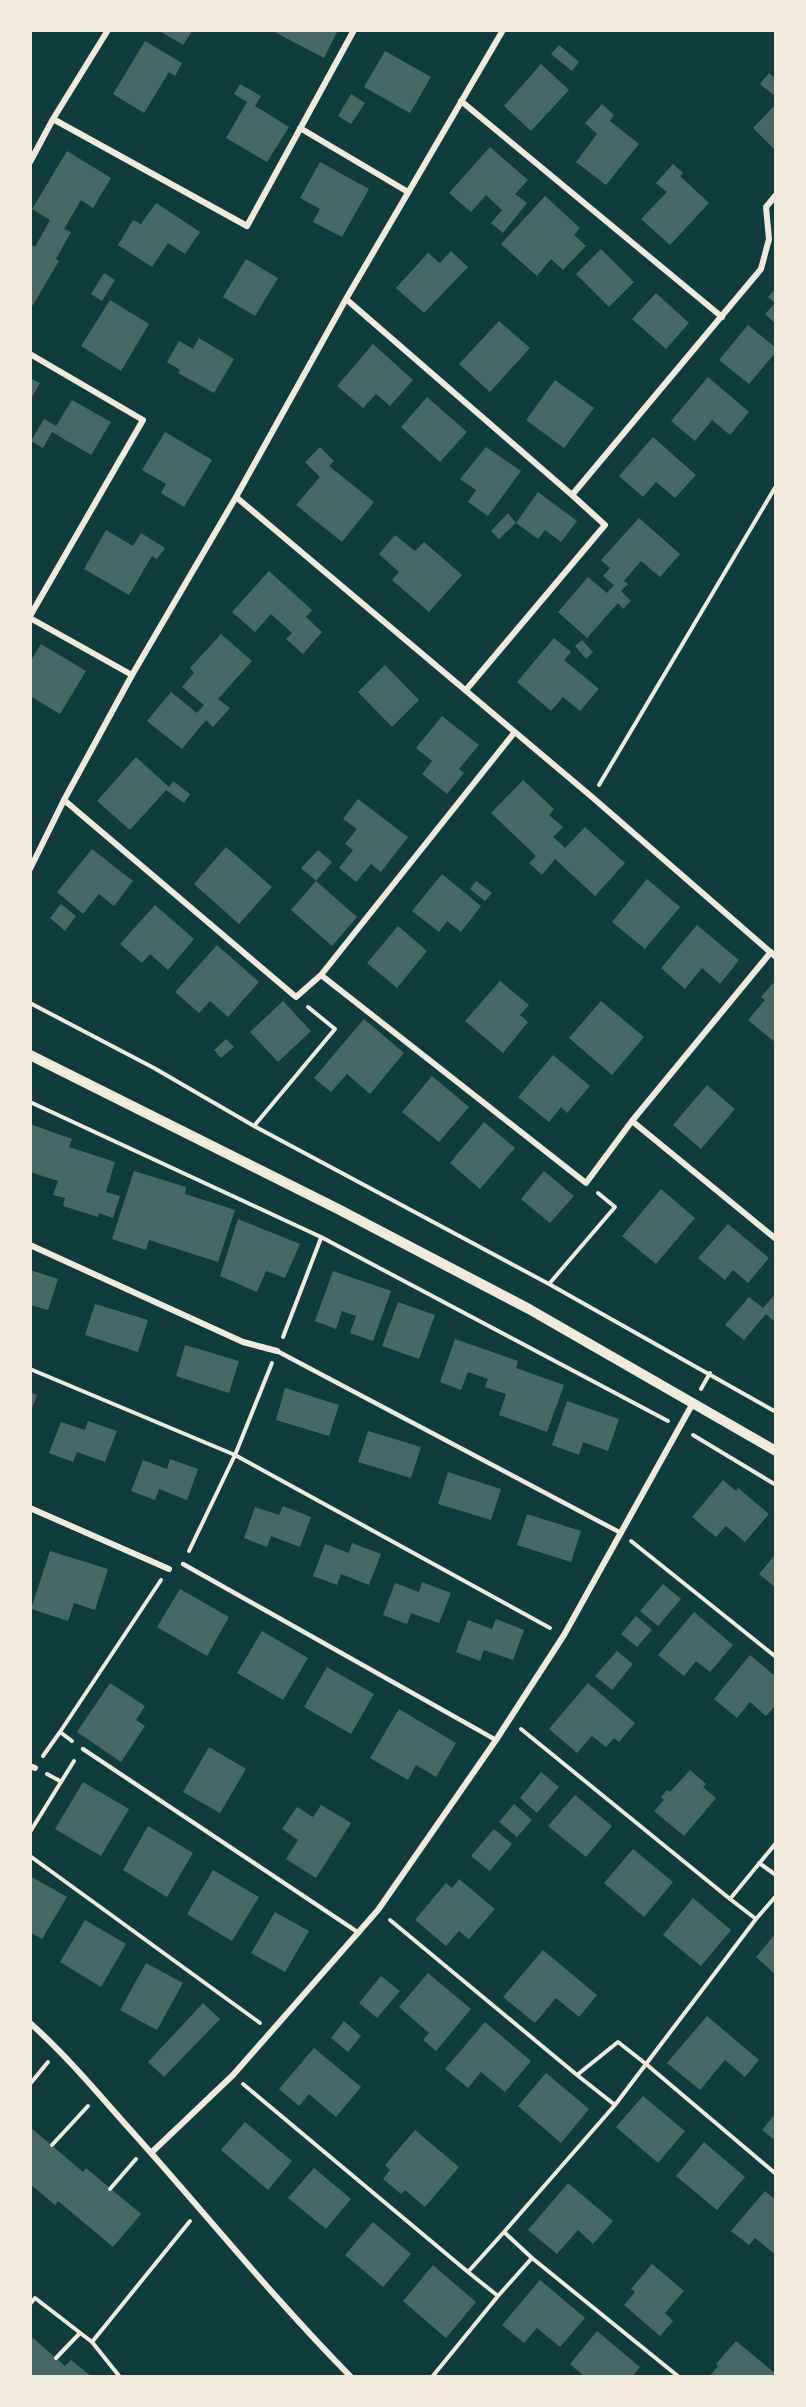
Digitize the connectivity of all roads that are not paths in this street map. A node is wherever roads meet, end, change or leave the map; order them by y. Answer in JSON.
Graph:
{"nodes":[{"id":1,"x":108,"y":30,"type":"edge"},
{"id":2,"x":354,"y":30,"type":"edge"},
{"id":3,"x":503,"y":30,"type":"edge"},
{"id":4,"x":461,"y":101,"type":"junction"},
{"id":5,"x":53,"y":119,"type":"junction"},
{"id":6,"x":300,"y":128,"type":"junction"},
{"id":7,"x":30,"y":162,"type":"edge"},
{"id":8,"x":408,"y":192,"type":"junction"},
{"id":9,"x":776,"y":195,"type":"edge"},
{"id":10,"x":346,"y":299,"type":"junction"},
{"id":11,"x":722,"y":317,"type":"junction"},
{"id":12,"x":30,"y":354,"type":"edge"},
{"id":13,"x":572,"y":495,"type":"junction"},
{"id":14,"x":236,"y":496,"type":"junction"},
{"id":15,"x":30,"y":617,"type":"edge"},
{"id":16,"x":132,"y":675,"type":"junction"},
{"id":17,"x":466,"y":690,"type":"junction"},
{"id":18,"x":514,"y":733,"type":"junction"},
{"id":19,"x":64,"y":800,"type":"junction"},
{"id":20,"x":30,"y":869,"type":"edge"},
{"id":21,"x":773,"y":955,"type":"edge"},
{"id":22,"x":321,"y":975,"type":"junction"},
{"id":23,"x":30,"y":1055,"type":"edge"},
{"id":24,"x":632,"y":1121,"type":"junction"},
{"id":25,"x":776,"y":1239,"type":"edge"},
{"id":26,"x":30,"y":1245,"type":"edge"},
{"id":27,"x":277,"y":1351,"type":"joint"},
{"id":28,"x":693,"y":1403,"type":"junction"},
{"id":29,"x":776,"y":1451,"type":"edge"},
{"id":30,"x":30,"y":1508,"type":"edge"},
{"id":31,"x":621,"y":1533,"type":"junction"},
{"id":32,"x":183,"y":1564,"type":"dead end"},
{"id":33,"x":169,"y":1569,"type":"dead end"},
{"id":34,"x":496,"y":1740,"type":"junction"},
{"id":35,"x":83,"y":1749,"type":"dead end"},
{"id":36,"x":359,"y":1933,"type":"junction"},
{"id":37,"x":30,"y":2023,"type":"edge"},
{"id":38,"x":149,"y":2150,"type":"junction"},
{"id":39,"x":351,"y":2377,"type":"edge"}],
"edges":[{"from":1,"to":5,"type":"street"},
{"from":2,"to":6,"type":"street"},
{"from":3,"to":4,"type":"street"},
{"from":4,"to":8,"type":"street"},
{"from":4,"to":11,"type":"street"},
{"from":5,"to":6,"type":"street"},
{"from":5,"to":7,"type":"street"},
{"from":6,"to":8,"type":"street"},
{"from":8,"to":10,"type":"street"},
{"from":9,"to":11,"type":"street"},
{"from":10,"to":13,"type":"street"},
{"from":10,"to":14,"type":"street"},
{"from":11,"to":13,"type":"street"},
{"from":12,"to":15,"type":"street"},
{"from":13,"to":17,"type":"street"},
{"from":14,"to":16,"type":"street"},
{"from":14,"to":17,"type":"street"},
{"from":15,"to":16,"type":"street"},
{"from":16,"to":19,"type":"street"},
{"from":17,"to":18,"type":"street"},
{"from":18,"to":21,"type":"street"},
{"from":18,"to":22,"type":"street"},
{"from":19,"to":20,"type":"street"},
{"from":19,"to":22,"type":"street"},
{"from":21,"to":24,"type":"street"},
{"from":22,"to":24,"type":"street"},
{"from":23,"to":28,"type":"street"},
{"from":24,"to":25,"type":"street"},
{"from":26,"to":27,"type":"street"},
{"from":27,"to":31,"type":"lane"},
{"from":28,"to":29,"type":"street"},
{"from":28,"to":31,"type":"street"},
{"from":30,"to":33,"type":"street"},
{"from":31,"to":34,"type":"street"},
{"from":32,"to":34,"type":"lane"},
{"from":34,"to":36,"type":"street"},
{"from":35,"to":36,"type":"lane"},
{"from":36,"to":38,"type":"street"},
{"from":37,"to":38,"type":"street"},
{"from":38,"to":39,"type":"street"}]}
